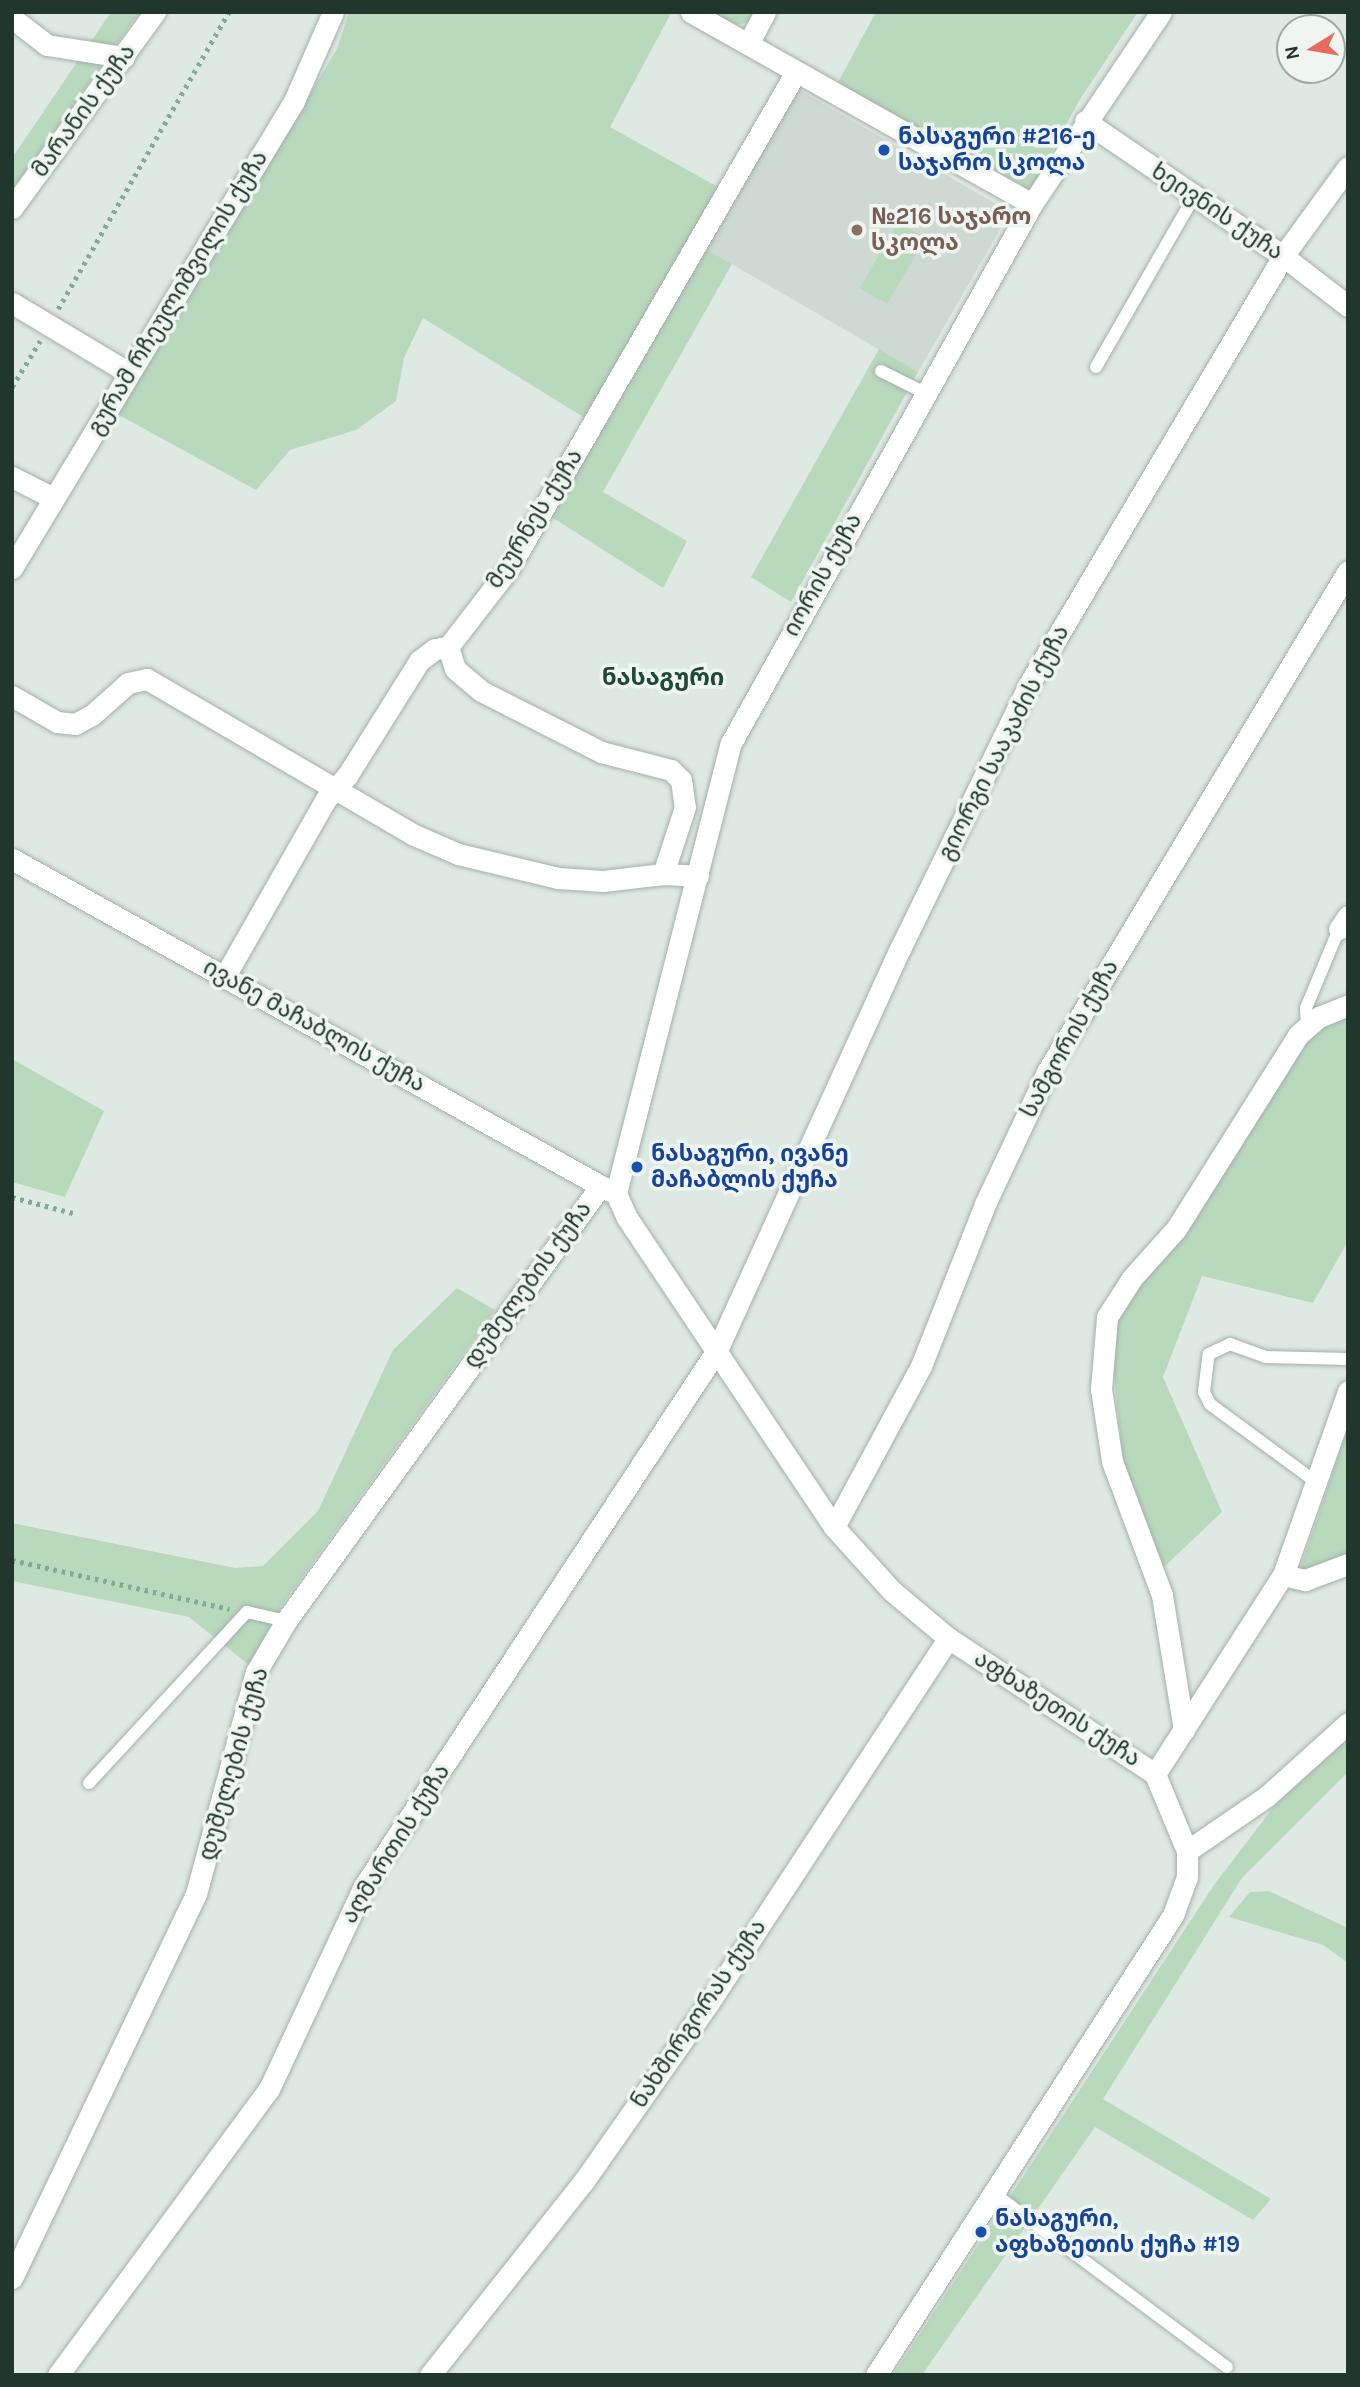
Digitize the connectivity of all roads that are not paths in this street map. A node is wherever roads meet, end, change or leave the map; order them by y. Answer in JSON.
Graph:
{"nodes":[{"id":1,"x":155,"y":12,"type":"edge"},
{"id":2,"x":333,"y":12,"type":"edge"},
{"id":3,"x":691,"y":12,"type":"edge"},
{"id":4,"x":765,"y":12,"type":"edge"},
{"id":5,"x":1161,"y":12,"type":"edge"},
{"id":6,"x":12,"y":18,"type":"edge"},
{"id":7,"x":748,"y":44,"type":"junction"},
{"id":8,"x":124,"y":57,"type":"junction"},
{"id":9,"x":796,"y":72,"type":"junction"},
{"id":10,"x":1085,"y":121,"type":"junction"},
{"id":11,"x":1348,"y":167,"type":"edge"},
{"id":12,"x":1193,"y":198,"type":"junction"},
{"id":13,"x":1032,"y":204,"type":"junction"},
{"id":14,"x":12,"y":208,"type":"edge"},
{"id":15,"x":1283,"y":256,"type":"junction"},
{"id":16,"x":12,"y":303,"type":"edge"},
{"id":17,"x":1348,"y":306,"type":"edge"},
{"id":18,"x":1096,"y":367,"type":"dead end"},
{"id":19,"x":881,"y":371,"type":"dead end"},
{"id":20,"x":129,"y":373,"type":"junction"},
{"id":21,"x":923,"y":392,"type":"junction"},
{"id":22,"x":12,"y":477,"type":"edge"},
{"id":23,"x":53,"y":498,"type":"junction"},
{"id":24,"x":12,"y":568,"type":"edge"},
{"id":25,"x":1348,"y":571,"type":"edge"},
{"id":26,"x":448,"y":647,"type":"junction"},
{"id":27,"x":12,"y":696,"type":"edge"},
{"id":28,"x":334,"y":789,"type":"junction"},
{"id":29,"x":12,"y":859,"type":"edge"},
{"id":30,"x":663,"y":874,"type":"junction"},
{"id":31,"x":698,"y":876,"type":"junction"},
{"id":32,"x":1343,"y":923,"type":"edge"},
{"id":33,"x":225,"y":976,"type":"junction"},
{"id":34,"x":1348,"y":1004,"type":"edge"},
{"id":35,"x":1307,"y":1027,"type":"junction"},
{"id":36,"x":607,"y":1190,"type":"junction"},
{"id":37,"x":717,"y":1350,"type":"junction"},
{"id":38,"x":1348,"y":1359,"type":"edge"},
{"id":39,"x":1348,"y":1391,"type":"edge"},
{"id":40,"x":1316,"y":1482,"type":"junction"},
{"id":41,"x":834,"y":1527,"type":"junction"},
{"id":42,"x":1348,"y":1564,"type":"edge"},
{"id":43,"x":1283,"y":1575,"type":"junction"},
{"id":44,"x":286,"y":1621,"type":"junction"},
{"id":45,"x":948,"y":1639,"type":"junction"},
{"id":46,"x":1348,"y":1723,"type":"edge"},
{"id":47,"x":1184,"y":1730,"type":"junction"},
{"id":48,"x":1155,"y":1773,"type":"junction"},
{"id":49,"x":89,"y":1783,"type":"dead end"},
{"id":50,"x":1187,"y":1851,"type":"junction"},
{"id":51,"x":996,"y":2195,"type":"junction"},
{"id":52,"x":12,"y":2278,"type":"edge"},
{"id":53,"x":1227,"y":2367,"type":"dead end"},
{"id":54,"x":58,"y":2375,"type":"edge"},
{"id":55,"x":430,"y":2375,"type":"edge"},
{"id":56,"x":876,"y":2375,"type":"edge"}],
"edges":[{"from":1,"to":8,"type":"street","name":"მარანის ქუჩა"},
{"from":2,"to":20,"type":"street","name":"გურამ რჩეულიშვილის ქუჩა"},
{"from":3,"to":7,"type":"street"},
{"from":4,"to":7,"type":"street"},
{"from":5,"to":10,"type":"street","name":"იორის ქუჩა"},
{"from":6,"to":8,"type":"street"},
{"from":7,"to":9,"type":"street"},
{"from":8,"to":14,"type":"street","name":"მარანის ქუჩა"},
{"from":9,"to":13,"type":"street"},
{"from":9,"to":26,"type":"street","name":"მეურნეს ქუჩა"},
{"from":10,"to":12,"type":"street","name":"ხეივნის ქუჩა"},
{"from":10,"to":13,"type":"street","name":"იორის ქუჩა"},
{"from":11,"to":15,"type":"street","name":"გიორგი სააკაძის ქუჩა"},
{"from":12,"to":15,"type":"street","name":"ხეივნის ქუჩა"},
{"from":12,"to":18,"type":"lane"},
{"from":13,"to":21,"type":"street","name":"იორის ქუჩა"},
{"from":15,"to":17,"type":"street","name":"ხეივნის ქუჩა"},
{"from":15,"to":37,"type":"street","name":"გიორგი სააკაძის ქუჩა"},
{"from":16,"to":20,"type":"street"},
{"from":19,"to":21,"type":"lane"},
{"from":20,"to":23,"type":"street","name":"გურამ რჩეულიშვილის ქუჩა"},
{"from":21,"to":31,"type":"street","name":"იორის ქუჩა"},
{"from":22,"to":23,"type":"street"},
{"from":23,"to":24,"type":"street","name":"გურამ რჩეულიშვილის ქუჩა"},
{"from":25,"to":41,"type":"street","name":"სამგორის ქუჩა"},
{"from":26,"to":28,"type":"street","name":"მეურნეს ქუჩა"},
{"from":26,"to":30,"type":"street"},
{"from":27,"to":28,"type":"street"},
{"from":28,"to":30,"type":"street"},
{"from":28,"to":33,"type":"street","name":"მეურნეს ქუჩა"},
{"from":29,"to":33,"type":"street","name":"ივანე მაჩაბლის ქუჩა"},
{"from":30,"to":31,"type":"street"},
{"from":31,"to":36,"type":"street","name":"იორის ქუჩა"},
{"from":32,"to":35,"type":"lane"},
{"from":33,"to":36,"type":"street","name":"ივანე მაჩაბლის ქუჩა"},
{"from":34,"to":35,"type":"street"},
{"from":35,"to":47,"type":"street"},
{"from":36,"to":37,"type":"street","name":"აფხაზეთის ქუჩა"},
{"from":36,"to":44,"type":"street","name":"დუშელების ქუჩა"},
{"from":37,"to":41,"type":"street","name":"აფხაზეთის ქუჩა"},
{"from":37,"to":54,"type":"street","name":"აღმართის ქუჩა"},
{"from":38,"to":40,"type":"lane"},
{"from":39,"to":40,"type":"street"},
{"from":40,"to":43,"type":"street"},
{"from":41,"to":45,"type":"street","name":"აფხაზეთის ქუჩა"},
{"from":42,"to":43,"type":"street"},
{"from":43,"to":47,"type":"street"},
{"from":44,"to":49,"type":"lane"},
{"from":44,"to":52,"type":"street","name":"დუშელების ქუჩა"},
{"from":45,"to":48,"type":"street","name":"აფხაზეთის ქუჩა"},
{"from":45,"to":55,"type":"street","name":"ნახშირგორას ქუჩა"},
{"from":46,"to":50,"type":"street"},
{"from":47,"to":48,"type":"street"},
{"from":48,"to":50,"type":"street","name":"აფხაზეთის ქუჩა"},
{"from":50,"to":51,"type":"street","name":"აფხაზეთის ქუჩა"},
{"from":51,"to":53,"type":"lane"},
{"from":51,"to":56,"type":"street","name":"აფხაზეთის ქუჩა"}]}
